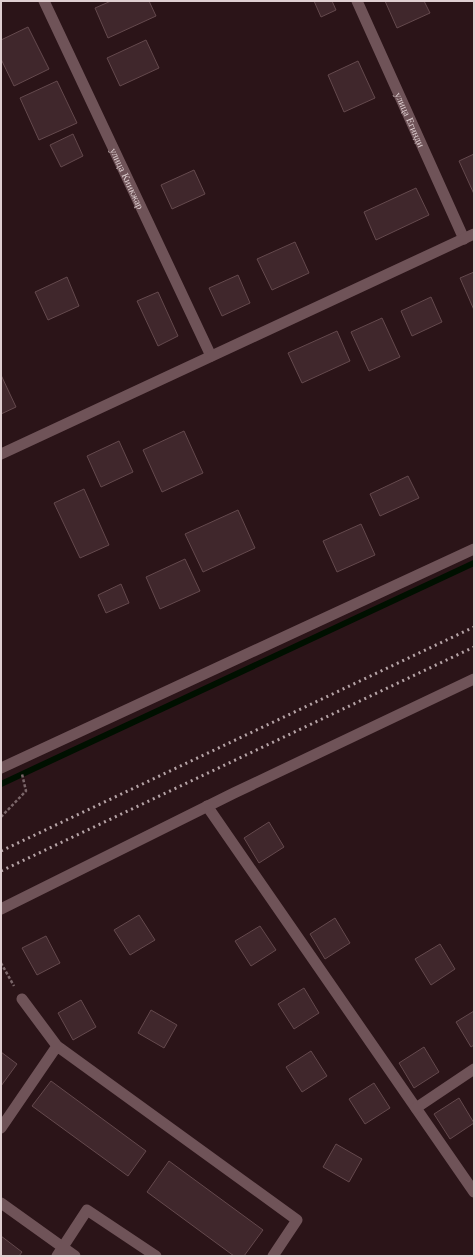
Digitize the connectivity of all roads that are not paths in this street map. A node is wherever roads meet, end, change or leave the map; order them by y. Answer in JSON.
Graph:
{"nodes":[{"id":1,"x":44,"y":1,"type":"edge"},
{"id":2,"x":357,"y":1,"type":"edge"},
{"id":3,"x":469,"y":237,"type":"edge"},
{"id":4,"x":211,"y":356,"type":"junction"},
{"id":5,"x":1,"y":454,"type":"edge"},
{"id":6,"x":474,"y":549,"type":"edge"},
{"id":7,"x":474,"y":679,"type":"edge"},
{"id":8,"x":1,"y":768,"type":"edge"},
{"id":9,"x":208,"y":806,"type":"junction"},
{"id":10,"x":1,"y":909,"type":"edge"},
{"id":11,"x":22,"y":999,"type":"road end"},
{"id":12,"x":57,"y":1046,"type":"junction"},
{"id":13,"x":474,"y":1068,"type":"edge"},
{"id":14,"x":416,"y":1108,"type":"junction"},
{"id":15,"x":1,"y":1128,"type":"edge"},
{"id":16,"x":474,"y":1192,"type":"edge"},
{"id":17,"x":1,"y":1203,"type":"edge"},
{"id":18,"x":60,"y":1251,"type":"edge"},
{"id":19,"x":76,"y":1256,"type":"edge"},
{"id":20,"x":156,"y":1256,"type":"edge"},
{"id":21,"x":273,"y":1256,"type":"edge"}],
"edges":[{"from":1,"to":4,"type":"street","name":"улица Киикжар"},
{"from":2,"to":3,"type":"street","name":"улица Егинди"},
{"from":3,"to":4,"type":"street"},
{"from":4,"to":5,"type":"street"},
{"from":6,"to":8,"type":"street"},
{"from":7,"to":9,"type":"street"},
{"from":9,"to":10,"type":"street"},
{"from":9,"to":14,"type":"street"},
{"from":11,"to":12,"type":"street"},
{"from":12,"to":15,"type":"street"},
{"from":12,"to":21,"type":"street"},
{"from":13,"to":14,"type":"street"},
{"from":14,"to":16,"type":"street"},
{"from":17,"to":18,"type":"street"},
{"from":18,"to":19,"type":"street"},
{"from":18,"to":20,"type":"street"}]}
